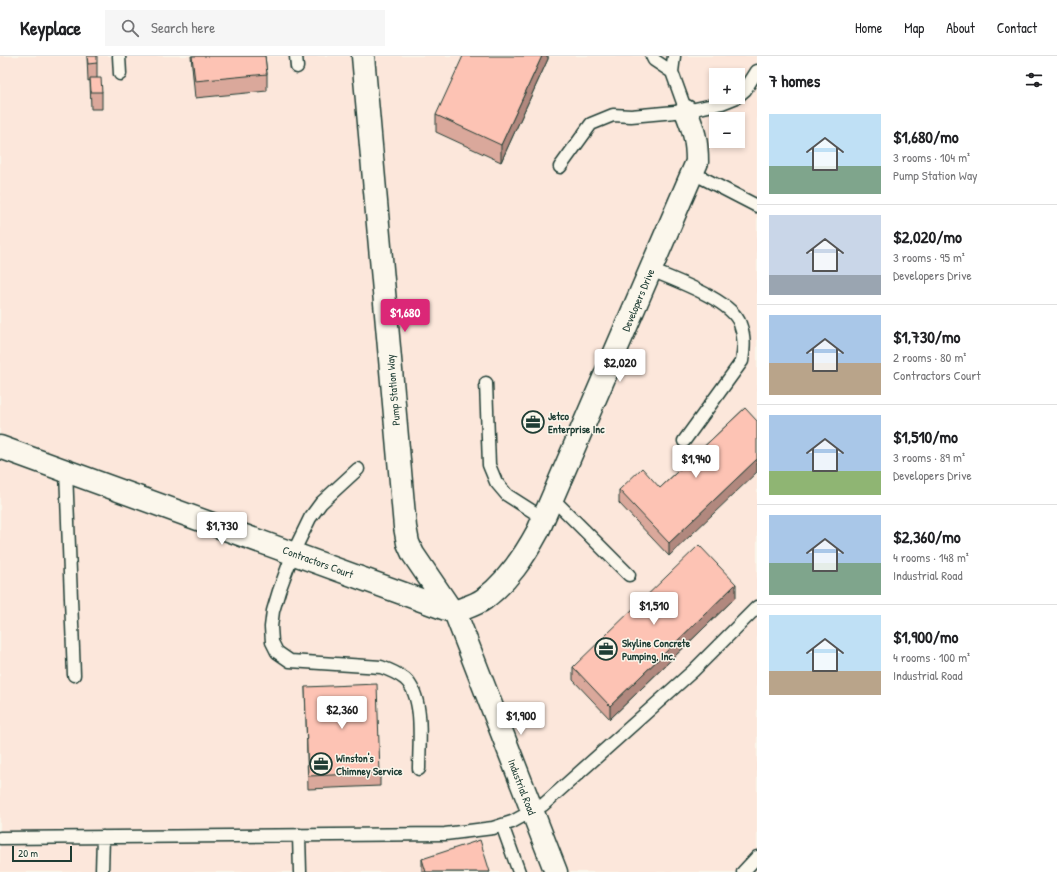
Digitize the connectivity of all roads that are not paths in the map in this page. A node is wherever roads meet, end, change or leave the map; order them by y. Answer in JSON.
{"nodes":[{"id":1,"x":119,"y":56,"type":"edge"},
{"id":2,"x":362,"y":56,"type":"edge"},
{"id":3,"x":652,"y":56,"type":"edge"},
{"id":4,"x":674,"y":56,"type":"edge"},
{"id":5,"x":757,"y":71,"type":"edge"},
{"id":6,"x":672,"y":72,"type":"junction"},
{"id":7,"x":120,"y":74,"type":"dead end"},
{"id":8,"x":745,"y":90,"type":"edge"},
{"id":9,"x":718,"y":104,"type":"edge"},
{"id":10,"x":686,"y":111,"type":"junction"},
{"id":11,"x":560,"y":167,"type":"dead end"},
{"id":12,"x":693,"y":172,"type":"junction"},
{"id":13,"x":757,"y":206,"type":"edge"},
{"id":14,"x":651,"y":270,"type":"junction"},
{"id":15,"x":486,"y":383,"type":"dead end"},
{"id":16,"x":684,"y":441,"type":"dead end"},
{"id":17,"x":0,"y":447,"type":"edge"},
{"id":18,"x":358,"y":469,"type":"dead end"},
{"id":19,"x":66,"y":471,"type":"junction"},
{"id":20,"x":552,"y":498,"type":"junction"},
{"id":21,"x":544,"y":518,"type":"junction"},
{"id":22,"x":293,"y":553,"type":"junction"},
{"id":23,"x":629,"y":575,"type":"dead end"},
{"id":24,"x":757,"y":607,"type":"edge"},
{"id":25,"x":455,"y":612,"type":"junction"},
{"id":26,"x":74,"y":675,"type":"dead end"},
{"id":27,"x":419,"y":769,"type":"dead end"},
{"id":28,"x":532,"y":812,"type":"junction"},
{"id":29,"x":502,"y":825,"type":"junction"},
{"id":30,"x":298,"y":835,"type":"junction"},
{"id":31,"x":103,"y":837,"type":"junction"},
{"id":32,"x":0,"y":838,"type":"edge"},
{"id":33,"x":757,"y":857,"type":"edge"},
{"id":34,"x":102,"y":872,"type":"edge"},
{"id":35,"x":300,"y":872,"type":"edge"},
{"id":36,"x":519,"y":872,"type":"edge"},
{"id":37,"x":556,"y":872,"type":"edge"},
{"id":38,"x":743,"y":872,"type":"edge"}],
"edges":[{"from":1,"to":7,"type":"lane"},
{"from":2,"to":25,"type":"street","name":"Pump Station Way"},
{"from":3,"to":6,"type":"lane"},
{"from":4,"to":6,"type":"lane"},
{"from":5,"to":8,"type":"lane"},
{"from":6,"to":10,"type":"lane"},
{"from":9,"to":10,"type":"lane"},
{"from":10,"to":11,"type":"lane"},
{"from":10,"to":12,"type":"street","name":"Developers Drive"},
{"from":12,"to":13,"type":"lane"},
{"from":12,"to":14,"type":"street","name":"Developers Drive"},
{"from":14,"to":16,"type":"lane"},
{"from":14,"to":20,"type":"street","name":"Developers Drive"},
{"from":15,"to":21,"type":"lane"},
{"from":17,"to":19,"type":"street","name":"Contractors Court"},
{"from":18,"to":22,"type":"lane"},
{"from":19,"to":22,"type":"street","name":"Contractors Court"},
{"from":19,"to":26,"type":"lane"},
{"from":20,"to":21,"type":"street","name":"Developers Drive"},
{"from":20,"to":23,"type":"lane"},
{"from":21,"to":25,"type":"street","name":"Developers Drive"},
{"from":22,"to":25,"type":"street","name":"Contractors Court"},
{"from":22,"to":27,"type":"lane"},
{"from":24,"to":28,"type":"lane"},
{"from":25,"to":28,"type":"street","name":"Industrial Road"},
{"from":28,"to":29,"type":"lane"},
{"from":28,"to":37,"type":"street","name":"Industrial Road"},
{"from":29,"to":30,"type":"lane"},
{"from":29,"to":36,"type":"lane"},
{"from":30,"to":31,"type":"lane"},
{"from":30,"to":35,"type":"lane"},
{"from":31,"to":32,"type":"lane"},
{"from":31,"to":34,"type":"lane"},
{"from":33,"to":38,"type":"lane"}]}
